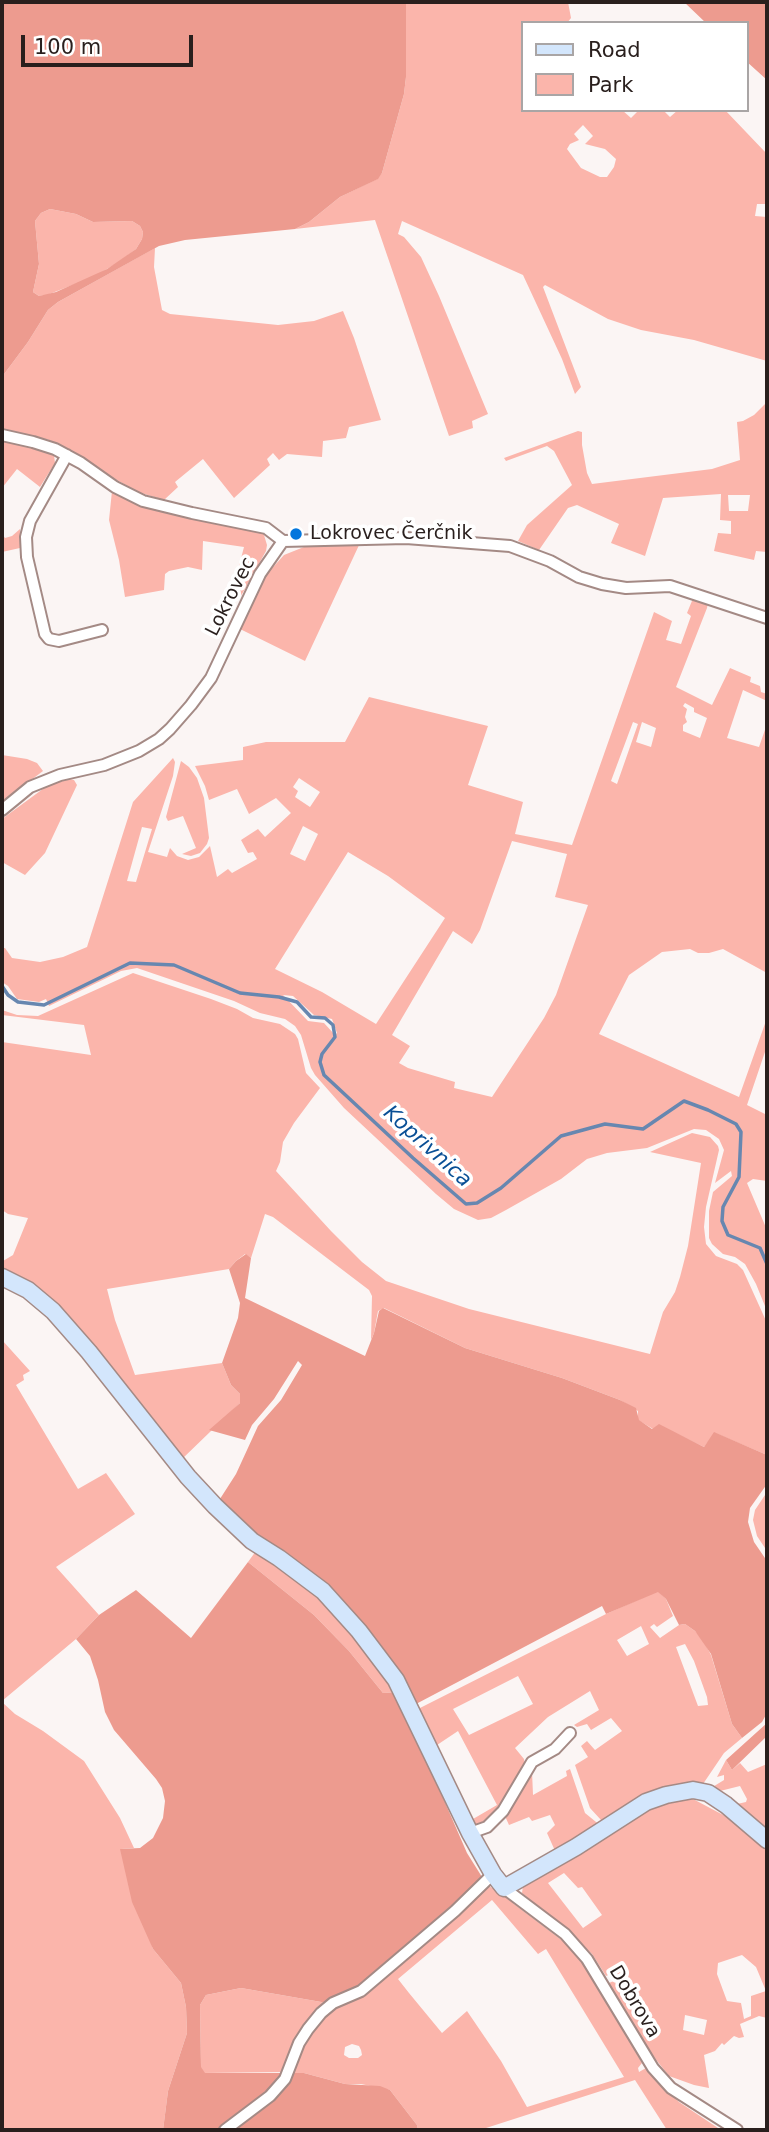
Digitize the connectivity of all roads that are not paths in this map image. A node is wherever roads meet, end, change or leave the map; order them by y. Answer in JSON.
{"nodes":[{"id":1,"x":2,"y":435,"type":"edge"},
{"id":2,"x":67,"y":455,"type":"junction"},
{"id":3,"x":283,"y":541,"type":"junction"},
{"id":4,"x":767,"y":618,"type":"edge"},
{"id":5,"x":102,"y":630,"type":"dead end"},
{"id":6,"x":2,"y":810,"type":"edge"},
{"id":7,"x":2,"y":1277,"type":"edge"},
{"id":8,"x":570,"y":1734,"type":"dead end"},
{"id":9,"x":470,"y":1833,"type":"junction"},
{"id":10,"x":767,"y":1840,"type":"edge"},
{"id":11,"x":493,"y":1874,"type":"junction"},
{"id":12,"x":504,"y":1888,"type":"junction"},
{"id":13,"x":225,"y":2130,"type":"edge"},
{"id":14,"x":737,"y":2130,"type":"edge"}],
"edges":[{"from":1,"to":2,"type":"street"},
{"from":2,"to":3,"type":"street"},
{"from":2,"to":5,"type":"street"},
{"from":3,"to":4,"type":"street"},
{"from":3,"to":6,"type":"street","name":"Lokrovec"},
{"from":7,"to":9,"type":"street"},
{"from":8,"to":9,"type":"street"},
{"from":9,"to":11,"type":"street"},
{"from":10,"to":12,"type":"street"},
{"from":11,"to":12,"type":"street"},
{"from":11,"to":13,"type":"street"},
{"from":12,"to":14,"type":"street","name":"Dobrova"}]}
